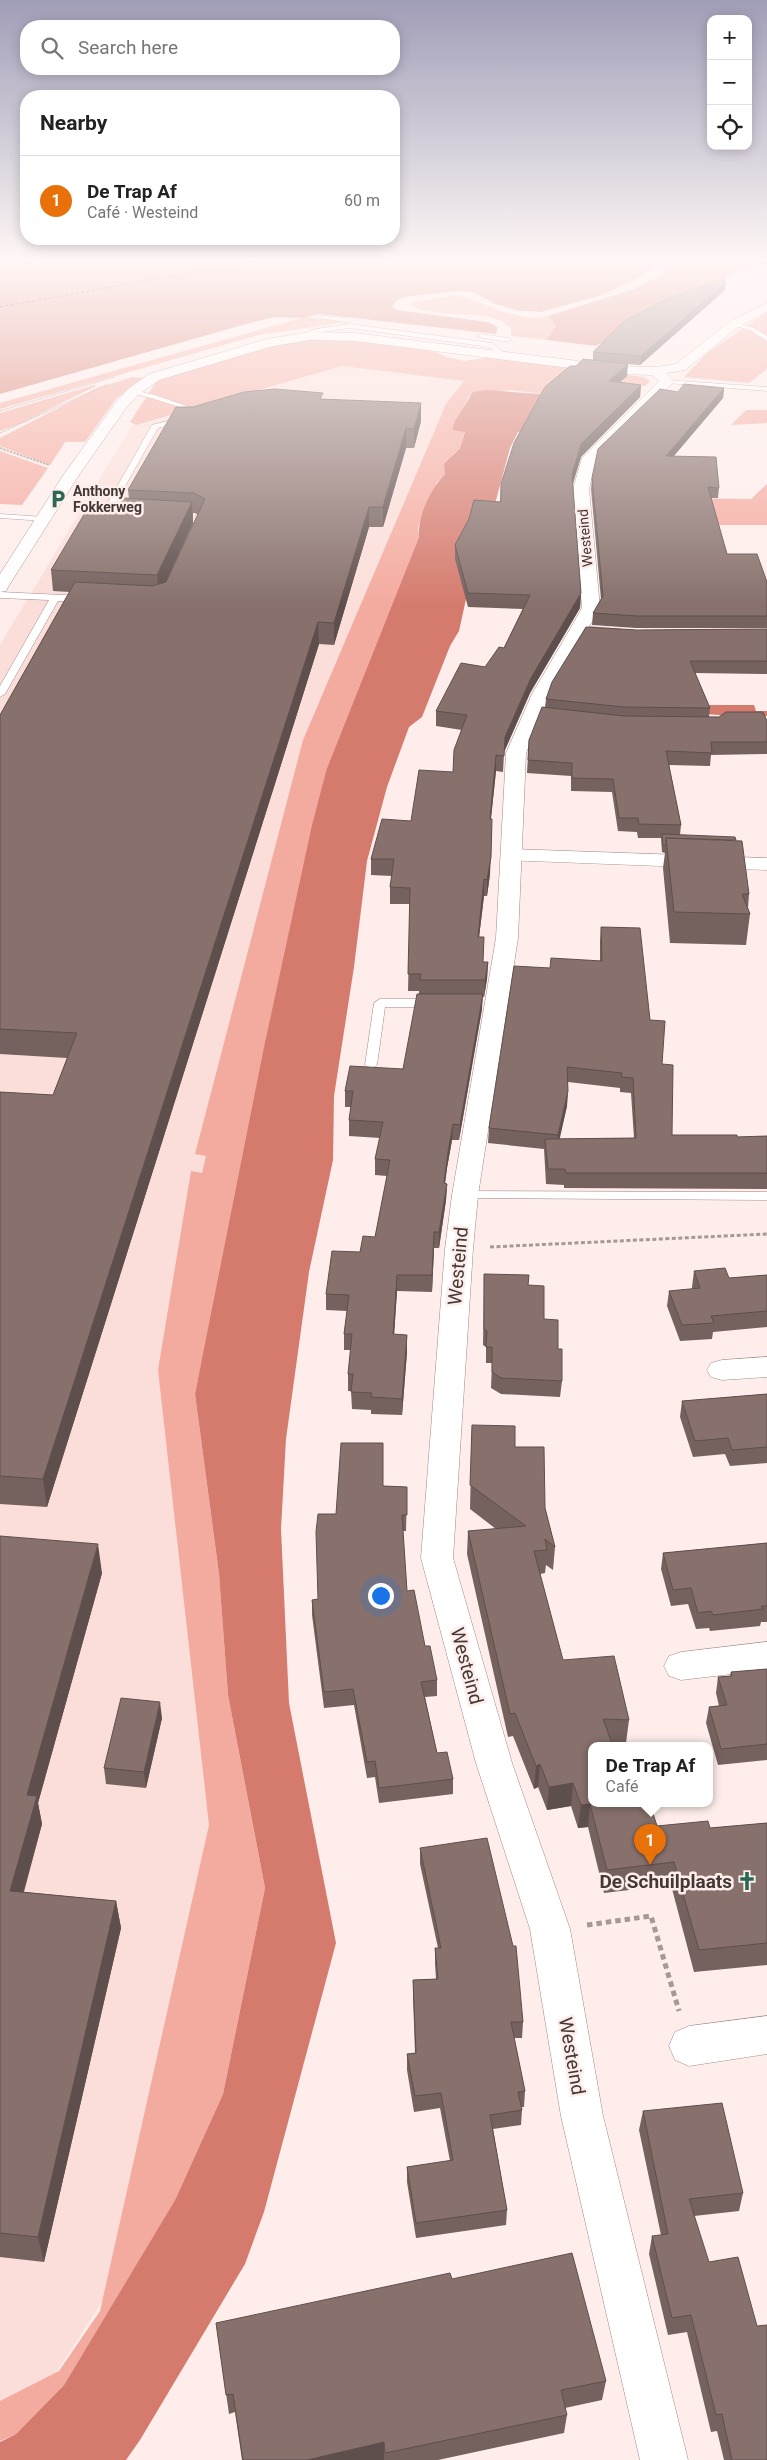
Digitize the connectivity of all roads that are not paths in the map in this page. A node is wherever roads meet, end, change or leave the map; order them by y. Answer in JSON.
{"nodes":[{"id":1,"x":158,"y":376,"type":"edge"},
{"id":2,"x":662,"y":376,"type":"joint"},
{"id":3,"x":767,"y":389,"type":"edge"},
{"id":4,"x":132,"y":392,"type":"junction"},
{"id":5,"x":126,"y":514,"type":"edge"},
{"id":6,"x":0,"y":516,"type":"edge"},
{"id":7,"x":45,"y":519,"type":"junction"},
{"id":8,"x":2,"y":581,"type":"edge"},
{"id":9,"x":0,"y":595,"type":"edge"},
{"id":10,"x":56,"y":598,"type":"junction"},
{"id":11,"x":95,"y":600,"type":"edge"},
{"id":12,"x":578,"y":632,"type":"junction"},
{"id":13,"x":636,"y":635,"type":"edge"},
{"id":14,"x":0,"y":694,"type":"edge"},
{"id":15,"x":512,"y":855,"type":"junction"},
{"id":16,"x":767,"y":864,"type":"edge"},
{"id":17,"x":448,"y":1003,"type":"edge"},
{"id":18,"x":371,"y":1065,"type":"edge"},
{"id":19,"x":465,"y":1195,"type":"junction"},
{"id":20,"x":767,"y":1196,"type":"edge"},
{"id":21,"x":767,"y":1367,"type":"edge"},
{"id":22,"x":722,"y":1370,"type":"dead end"},
{"id":23,"x":767,"y":1656,"type":"edge"},
{"id":24,"x":681,"y":1666,"type":"dead end"},
{"id":25,"x":767,"y":2035,"type":"edge"},
{"id":26,"x":689,"y":2046,"type":"road end"},
{"id":27,"x":664,"y":2460,"type":"edge"}],
"edges":[{"from":1,"to":4,"type":"street"},
{"from":2,"to":3,"type":"lane"},
{"from":2,"to":12,"type":"street","name":"Westeind"},
{"from":4,"to":5,"type":"lane"},
{"from":4,"to":7,"type":"street"},
{"from":6,"to":7,"type":"lane"},
{"from":7,"to":8,"type":"street"},
{"from":9,"to":10,"type":"lane"},
{"from":10,"to":11,"type":"lane"},
{"from":10,"to":14,"type":"lane"},
{"from":12,"to":13,"type":"street"},
{"from":12,"to":15,"type":"street","name":"Westeind"},
{"from":15,"to":16,"type":"street"},
{"from":15,"to":19,"type":"street","name":"Westeind"},
{"from":17,"to":18,"type":"lane"},
{"from":19,"to":20,"type":"lane"},
{"from":19,"to":27,"type":"street","name":"Westeind"},
{"from":21,"to":22,"type":"street"},
{"from":23,"to":24,"type":"street"},
{"from":25,"to":26,"type":"street"}]}
